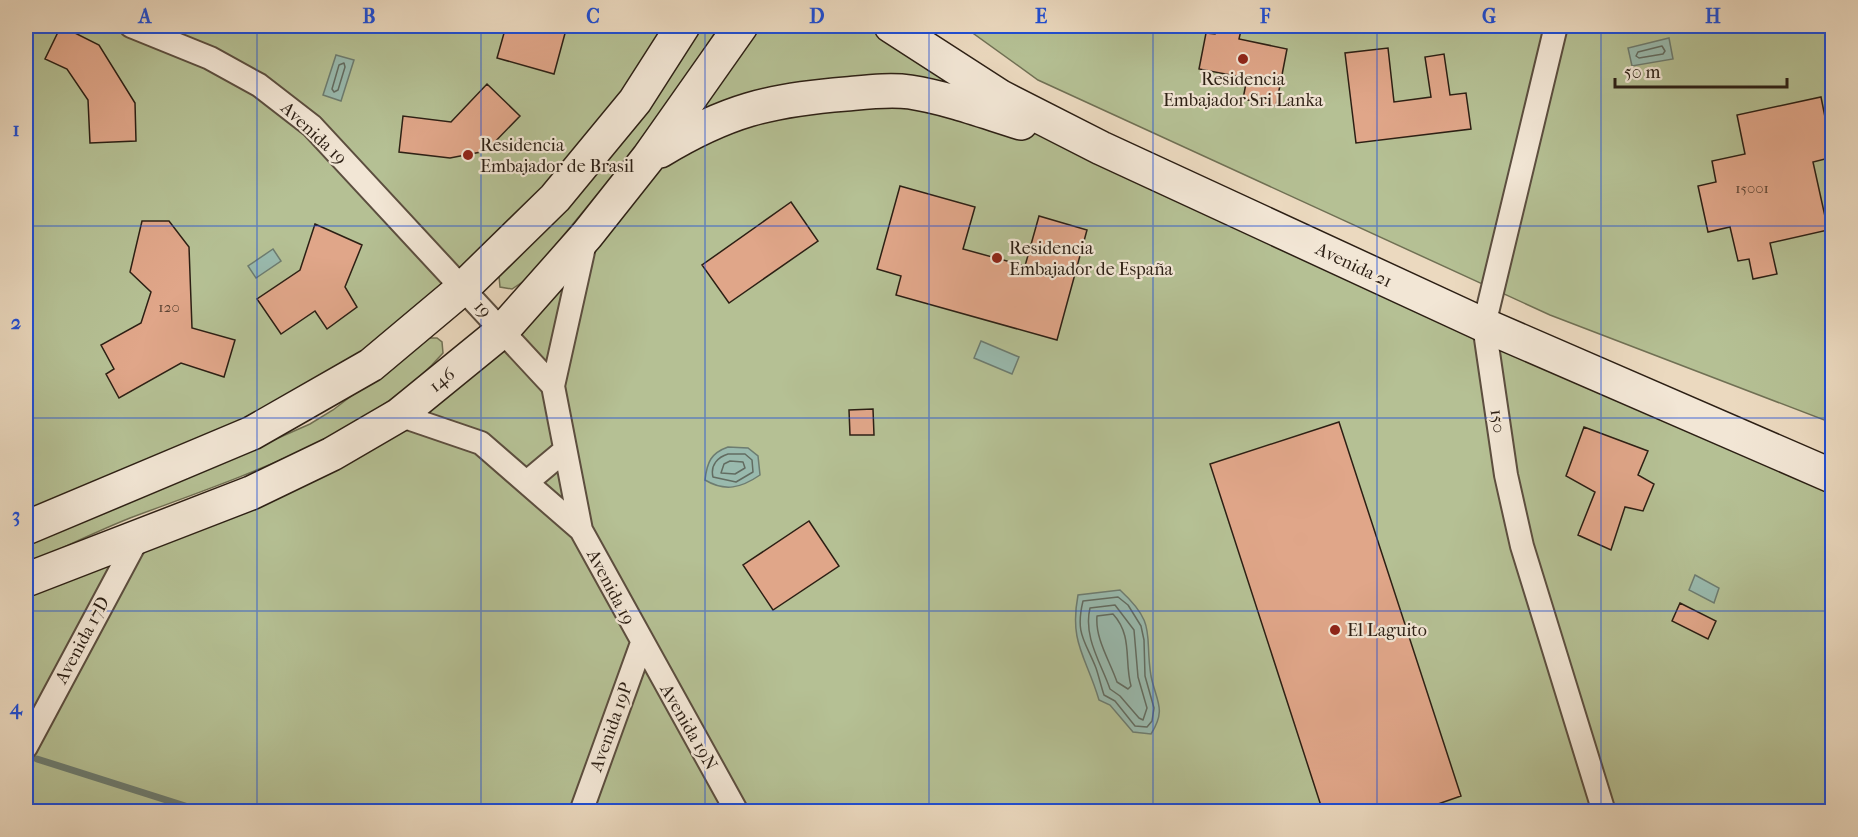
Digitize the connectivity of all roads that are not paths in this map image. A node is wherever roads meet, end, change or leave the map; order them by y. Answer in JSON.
{"nodes":[{"id":1,"x":131,"y":26,"type":"edge"},
{"id":2,"x":683,"y":26,"type":"edge"},
{"id":3,"x":741,"y":26,"type":"edge"},
{"id":4,"x":1556,"y":26,"type":"edge"},
{"id":5,"x":895,"y":27,"type":"edge"},
{"id":6,"x":1101,"y":148,"type":"junction"},
{"id":7,"x":648,"y":158,"type":"junction"},
{"id":8,"x":587,"y":235,"type":"junction"},
{"id":9,"x":464,"y":287,"type":"junction"},
{"id":10,"x":1484,"y":325,"type":"junction"},
{"id":11,"x":502,"y":331,"type":"junction"},
{"id":12,"x":553,"y":386,"type":"junction"},
{"id":13,"x":399,"y":415,"type":"junction"},
{"id":14,"x":564,"y":451,"type":"junction"},
{"id":15,"x":1833,"y":476,"type":"edge"},
{"id":16,"x":527,"y":482,"type":"junction"},
{"id":17,"x":26,"y":528,"type":"edge"},
{"id":18,"x":581,"y":530,"type":"junction"},
{"id":19,"x":140,"y":534,"type":"junction"},
{"id":20,"x":26,"y":580,"type":"edge"},
{"id":21,"x":642,"y":643,"type":"junction"},
{"id":22,"x":26,"y":747,"type":"edge"},
{"id":23,"x":581,"y":812,"type":"edge"},
{"id":24,"x":737,"y":812,"type":"edge"},
{"id":25,"x":1604,"y":812,"type":"edge"}],
"edges":[{"from":1,"to":9,"type":"street","name":"Avenida 19"},
{"from":2,"to":9,"type":"main road"},
{"from":3,"to":7,"type":"main road","name":"146"},
{"from":4,"to":10,"type":"street","name":"150"},
{"from":5,"to":6,"type":"main road","name":"Avenida 21"},
{"from":6,"to":7,"type":"main road"},
{"from":6,"to":10,"type":"main road","name":"Avenida 21"},
{"from":7,"to":8,"type":"main road","name":"146"},
{"from":8,"to":11,"type":"main road","name":"146"},
{"from":8,"to":12,"type":"street","name":"Avenida 19"},
{"from":9,"to":11,"type":"street","name":"19"},
{"from":9,"to":17,"type":"main road"},
{"from":10,"to":15,"type":"main road","name":"Avenida 21"},
{"from":10,"to":25,"type":"street","name":"150"},
{"from":11,"to":12,"type":"street"},
{"from":11,"to":13,"type":"main road","name":"146"},
{"from":12,"to":14,"type":"street","name":"Avenida 19"},
{"from":13,"to":16,"type":"street","name":"Avenida 19"},
{"from":13,"to":19,"type":"main road","name":"146"},
{"from":14,"to":16,"type":"street"},
{"from":14,"to":18,"type":"street","name":"Avenida 19"},
{"from":16,"to":18,"type":"street","name":"Avenida 19"},
{"from":18,"to":21,"type":"street","name":"Avenida 19"},
{"from":19,"to":20,"type":"main road","name":"146"},
{"from":19,"to":22,"type":"street","name":"Avenida 17D"},
{"from":21,"to":23,"type":"street","name":"Avenida 19P"},
{"from":21,"to":24,"type":"street","name":"Avenida 19N"}]}
